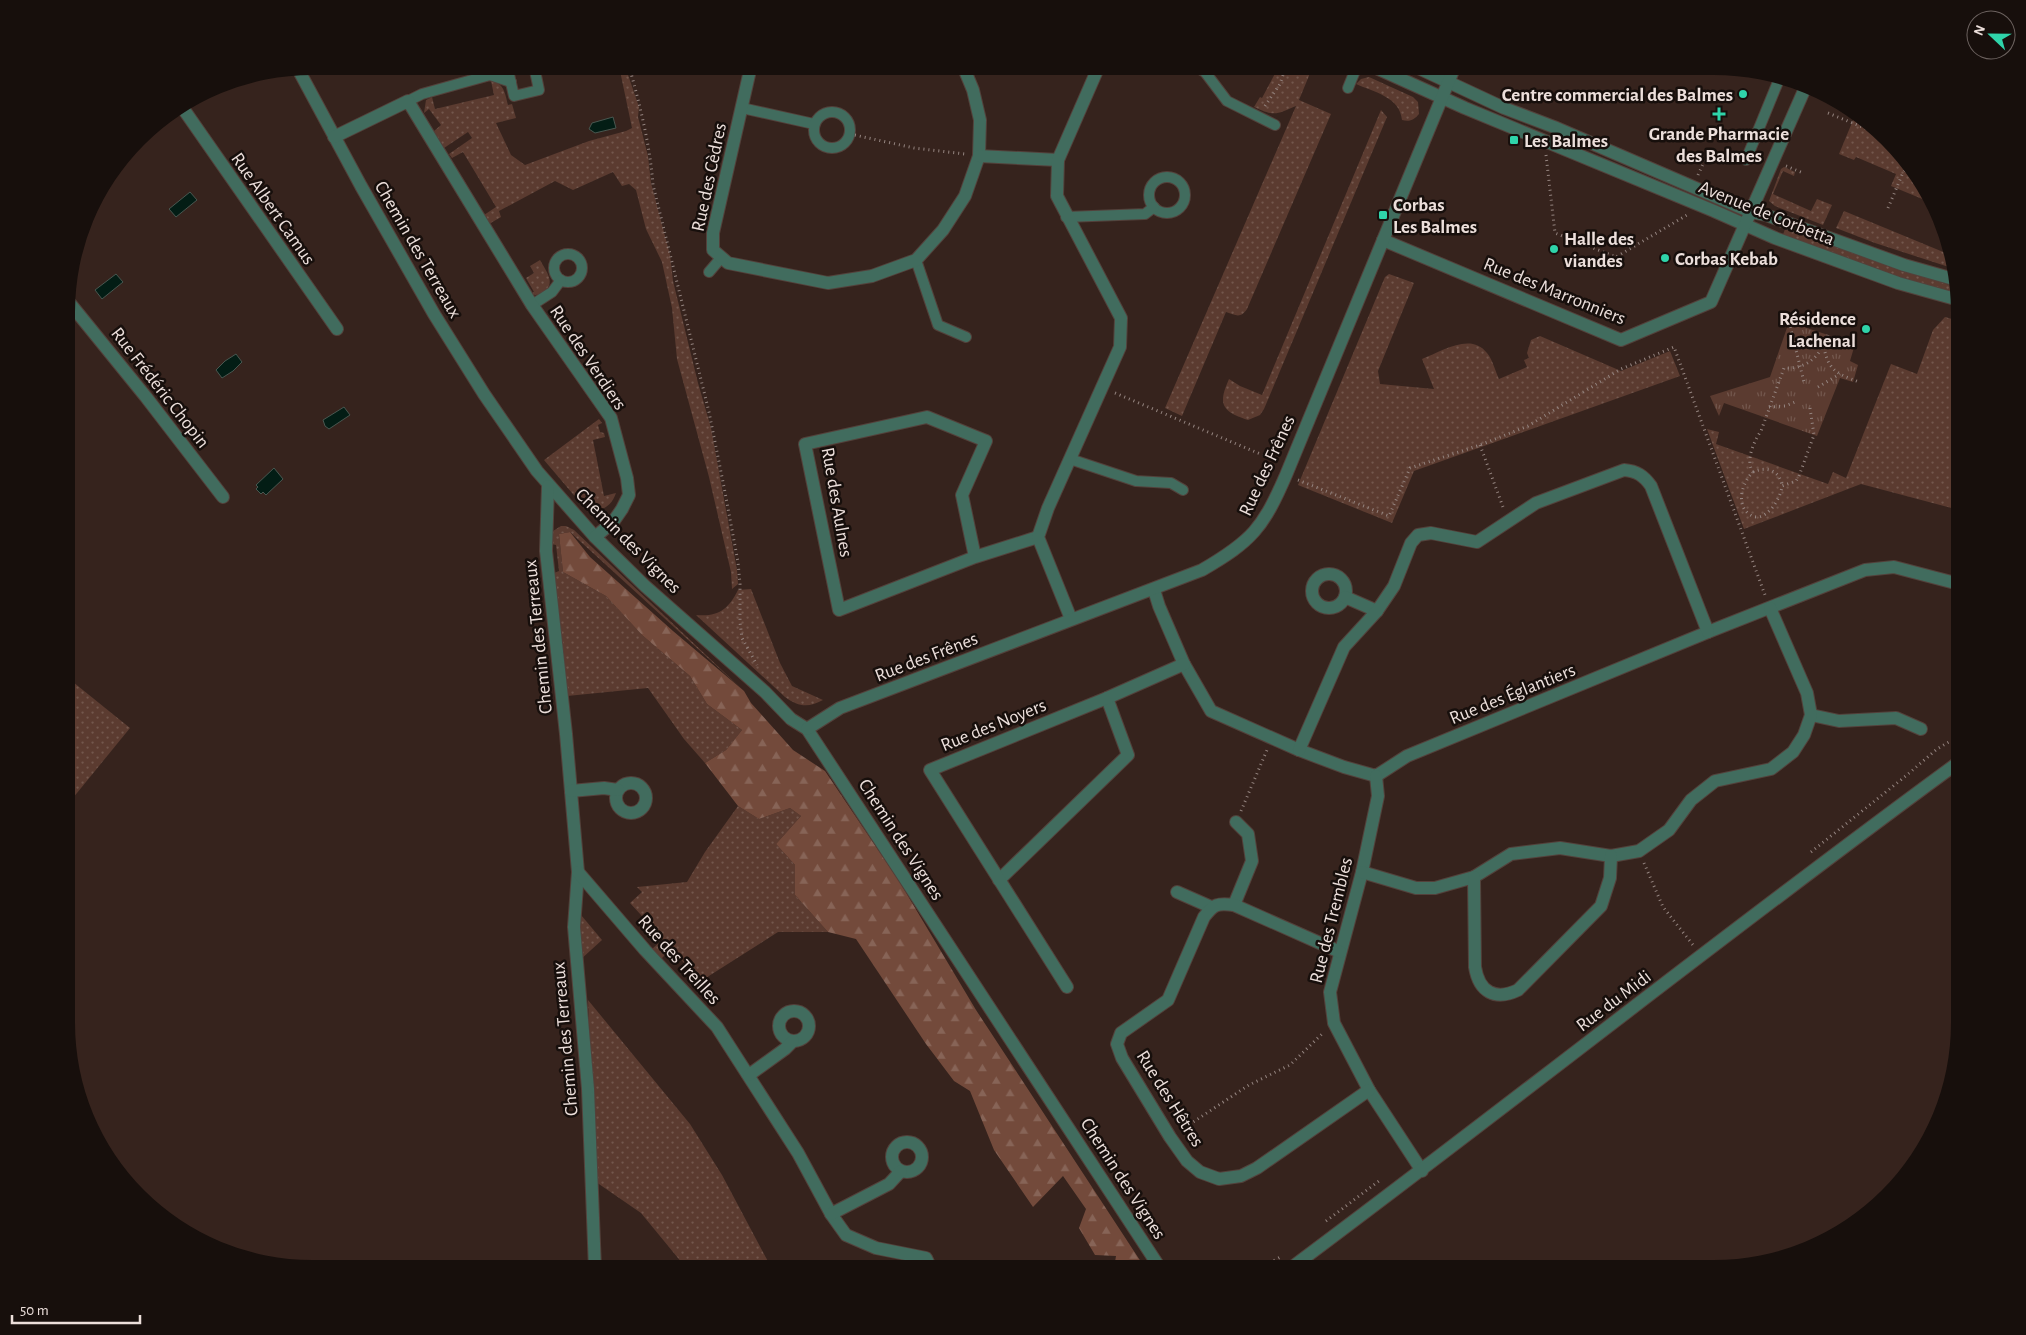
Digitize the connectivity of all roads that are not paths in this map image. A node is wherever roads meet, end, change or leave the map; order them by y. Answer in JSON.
{"nodes":[{"id":1,"x":509,"y":75,"type":"edge"},
{"id":2,"x":536,"y":75,"type":"edge"},
{"id":3,"x":749,"y":75,"type":"edge"},
{"id":4,"x":967,"y":75,"type":"edge"},
{"id":5,"x":1095,"y":75,"type":"edge"},
{"id":6,"x":1207,"y":75,"type":"edge"},
{"id":7,"x":1353,"y":75,"type":"edge"},
{"id":8,"x":1392,"y":75,"type":"edge"},
{"id":9,"x":1434,"y":75,"type":"edge"},
{"id":10,"x":1452,"y":75,"type":"edge"},
{"id":11,"x":302,"y":76,"type":"edge"},
{"id":12,"x":511,"y":82,"type":"junction"},
{"id":13,"x":1449,"y":82,"type":"junction"},
{"id":14,"x":1777,"y":84,"type":"edge"},
{"id":15,"x":1348,"y":88,"type":"dead end"},
{"id":16,"x":1803,"y":92,"type":"edge"},
{"id":17,"x":1442,"y":98,"type":"junction"},
{"id":18,"x":408,"y":101,"type":"junction"},
{"id":19,"x":742,"y":108,"type":"junction"},
{"id":20,"x":185,"y":112,"type":"edge"},
{"id":21,"x":814,"y":124,"type":"junction"},
{"id":22,"x":1275,"y":125,"type":"dead end"},
{"id":23,"x":334,"y":137,"type":"junction"},
{"id":24,"x":979,"y":156,"type":"junction"},
{"id":25,"x":1058,"y":160,"type":"junction"},
{"id":26,"x":1746,"y":160,"type":"dead end"},
{"id":27,"x":1154,"y":207,"type":"dead end"},
{"id":28,"x":1066,"y":217,"type":"junction"},
{"id":29,"x":1748,"y":218,"type":"junction"},
{"id":30,"x":1383,"y":240,"type":"junction"},
{"id":31,"x":721,"y":258,"type":"junction"},
{"id":32,"x":916,"y":260,"type":"junction"},
{"id":33,"x":709,"y":272,"type":"dead end"},
{"id":34,"x":1948,"y":278,"type":"edge"},
{"id":35,"x":561,"y":280,"type":"dead end"},
{"id":36,"x":1950,"y":297,"type":"edge"},
{"id":37,"x":532,"y":305,"type":"junction"},
{"id":38,"x":75,"y":310,"type":"edge"},
{"id":39,"x":337,"y":329,"type":"dead end"},
{"id":40,"x":966,"y":337,"type":"dead end"},
{"id":41,"x":1070,"y":459,"type":"junction"},
{"id":42,"x":548,"y":486,"type":"junction"},
{"id":43,"x":1183,"y":490,"type":"dead end"},
{"id":44,"x":222,"y":497,"type":"dead end"},
{"id":45,"x":595,"y":537,"type":"junction"},
{"id":46,"x":1038,"y":537,"type":"junction"},
{"id":47,"x":975,"y":557,"type":"junction"},
{"id":48,"x":1951,"y":582,"type":"edge"},
{"id":49,"x":1154,"y":590,"type":"junction"},
{"id":50,"x":1346,"y":597,"type":"dead end"},
{"id":51,"x":1770,"y":608,"type":"junction"},
{"id":52,"x":1377,"y":611,"type":"junction"},
{"id":53,"x":1072,"y":619,"type":"junction"},
{"id":54,"x":1708,"y":632,"type":"junction"},
{"id":55,"x":1184,"y":664,"type":"junction"},
{"id":56,"x":1107,"y":698,"type":"junction"},
{"id":57,"x":1811,"y":715,"type":"junction"},
{"id":58,"x":808,"y":729,"type":"junction"},
{"id":59,"x":1921,"y":730,"type":"dead end"},
{"id":60,"x":1299,"y":750,"type":"junction"},
{"id":61,"x":1951,"y":768,"type":"edge"},
{"id":62,"x":1376,"y":776,"type":"junction"},
{"id":63,"x":618,"y":790,"type":"dead end"},
{"id":64,"x":571,"y":791,"type":"junction"},
{"id":65,"x":1236,"y":822,"type":"road end"},
{"id":66,"x":1611,"y":856,"type":"junction"},
{"id":67,"x":578,"y":872,"type":"junction"},
{"id":68,"x":1362,"y":872,"type":"junction"},
{"id":69,"x":1474,"y":877,"type":"junction"},
{"id":70,"x":999,"y":880,"type":"junction"},
{"id":71,"x":1177,"y":892,"type":"dead end"},
{"id":72,"x":1234,"y":905,"type":"junction"},
{"id":73,"x":1211,"y":908,"type":"junction"},
{"id":74,"x":1340,"y":952,"type":"junction"},
{"id":75,"x":1067,"y":987,"type":"dead end"},
{"id":76,"x":793,"y":1041,"type":"dead end"},
{"id":77,"x":749,"y":1075,"type":"junction"},
{"id":78,"x":1369,"y":1090,"type":"junction"},
{"id":79,"x":1422,"y":1170,"type":"junction"},
{"id":80,"x":901,"y":1171,"type":"dead end"},
{"id":81,"x":831,"y":1214,"type":"junction"},
{"id":82,"x":595,"y":1260,"type":"edge"},
{"id":83,"x":927,"y":1260,"type":"edge"},
{"id":84,"x":1155,"y":1260,"type":"edge"},
{"id":85,"x":1302,"y":1260,"type":"edge"}],
"edges":[{"from":1,"to":12,"type":"lane"},
{"from":2,"to":12,"type":"lane"},
{"from":3,"to":19,"type":"street","name":"Rue des Cèdres"},
{"from":4,"to":24,"type":"street","name":"Rue des Cèdres"},
{"from":5,"to":25,"type":"street"},
{"from":6,"to":22,"type":"lane"},
{"from":7,"to":15,"type":"lane"},
{"from":8,"to":17,"type":"street","name":"Avenue de Corbetta"},
{"from":9,"to":13,"type":"street","name":"Avenue de Corbetta"},
{"from":10,"to":13,"type":"street","name":"Rue des Frênes"},
{"from":11,"to":23,"type":"street","name":"Chemin des Terreaux"},
{"from":12,"to":18,"type":"lane"},
{"from":13,"to":17,"type":"street","name":"Rue des Frênes"},
{"from":13,"to":29,"type":"street","name":"Avenue de Corbetta"},
{"from":14,"to":26,"type":"lane"},
{"from":16,"to":29,"type":"street","name":"Rue des Marronniers"},
{"from":17,"to":29,"type":"street","name":"Avenue de Corbetta"},
{"from":17,"to":30,"type":"street","name":"Rue des Frênes"},
{"from":18,"to":23,"type":"street"},
{"from":18,"to":37,"type":"street","name":"Rue des Verdiers"},
{"from":19,"to":21,"type":"lane","name":"Rue des Cèdres"},
{"from":19,"to":31,"type":"street","name":"Rue des Cèdres"},
{"from":20,"to":39,"type":"street","name":"Rue Albert Camus"},
{"from":21,"to":21,"type":"lane"},
{"from":23,"to":42,"type":"street","name":"Chemin des Terreaux"},
{"from":24,"to":25,"type":"street"},
{"from":24,"to":32,"type":"street","name":"Rue des Cèdres"},
{"from":25,"to":28,"type":"street"},
{"from":27,"to":28,"type":"lane"},
{"from":28,"to":41,"type":"street"},
{"from":29,"to":30,"type":"street","name":"Rue des Marronniers"},
{"from":29,"to":34,"type":"street","name":"Avenue de Corbetta"},
{"from":29,"to":36,"type":"street","name":"Avenue de Corbetta"},
{"from":30,"to":49,"type":"street","name":"Rue des Frênes"},
{"from":31,"to":32,"type":"street","name":"Rue des Cèdres"},
{"from":31,"to":33,"type":"lane"},
{"from":32,"to":40,"type":"lane"},
{"from":35,"to":37,"type":"lane","name":"Rue des Verdiers"},
{"from":37,"to":45,"type":"street","name":"Rue des Verdiers"},
{"from":38,"to":44,"type":"street","name":"Rue Frédéric Chopin"},
{"from":41,"to":43,"type":"lane"},
{"from":41,"to":46,"type":"street"},
{"from":42,"to":45,"type":"street","name":"Chemin des Vignes"},
{"from":42,"to":64,"type":"street","name":"Chemin des Terreaux"},
{"from":45,"to":58,"type":"street","name":"Chemin des Vignes"},
{"from":46,"to":47,"type":"street","name":"Rue des Aulnes"},
{"from":46,"to":53,"type":"street"},
{"from":47,"to":47,"type":"street","name":"Rue des Aulnes"},
{"from":48,"to":51,"type":"street","name":"Rue des Églantiers"},
{"from":49,"to":53,"type":"street","name":"Rue des Frênes"},
{"from":49,"to":55,"type":"street"},
{"from":50,"to":52,"type":"street"},
{"from":51,"to":54,"type":"street","name":"Rue des Églantiers"},
{"from":51,"to":57,"type":"street"},
{"from":52,"to":54,"type":"street"},
{"from":52,"to":60,"type":"street"},
{"from":53,"to":58,"type":"street","name":"Rue des Frênes"},
{"from":54,"to":62,"type":"street","name":"Rue des Églantiers"},
{"from":55,"to":56,"type":"street","name":"Rue des Noyers"},
{"from":55,"to":60,"type":"street"},
{"from":56,"to":70,"type":"street"},
{"from":56,"to":70,"type":"street","name":"Rue des Noyers"},
{"from":57,"to":59,"type":"street"},
{"from":57,"to":66,"type":"street"},
{"from":58,"to":84,"type":"street","name":"Chemin des Vignes"},
{"from":60,"to":62,"type":"street"},
{"from":61,"to":79,"type":"street","name":"Rue du Midi"},
{"from":62,"to":68,"type":"street","name":"Rue des Trembles"},
{"from":63,"to":64,"type":"street"},
{"from":64,"to":67,"type":"street","name":"Chemin des Terreaux"},
{"from":65,"to":72,"type":"street"},
{"from":66,"to":69,"type":"street"},
{"from":66,"to":69,"type":"street"},
{"from":67,"to":77,"type":"street","name":"Rue des Treilles"},
{"from":67,"to":82,"type":"street","name":"Chemin des Terreaux"},
{"from":68,"to":69,"type":"street"},
{"from":68,"to":74,"type":"street","name":"Rue des Trembles"},
{"from":70,"to":75,"type":"street","name":"Rue des Noyers"},
{"from":71,"to":73,"type":"street"},
{"from":72,"to":73,"type":"street"},
{"from":72,"to":74,"type":"street"},
{"from":73,"to":78,"type":"street","name":"Rue des Hêtres"},
{"from":74,"to":78,"type":"street","name":"Rue des Trembles"},
{"from":76,"to":77,"type":"street"},
{"from":77,"to":81,"type":"street","name":"Rue des Treilles"},
{"from":78,"to":79,"type":"street","name":"Rue des Trembles"},
{"from":79,"to":85,"type":"street","name":"Rue du Midi"},
{"from":80,"to":81,"type":"street"},
{"from":81,"to":83,"type":"street","name":"Rue des Treilles"}]}
